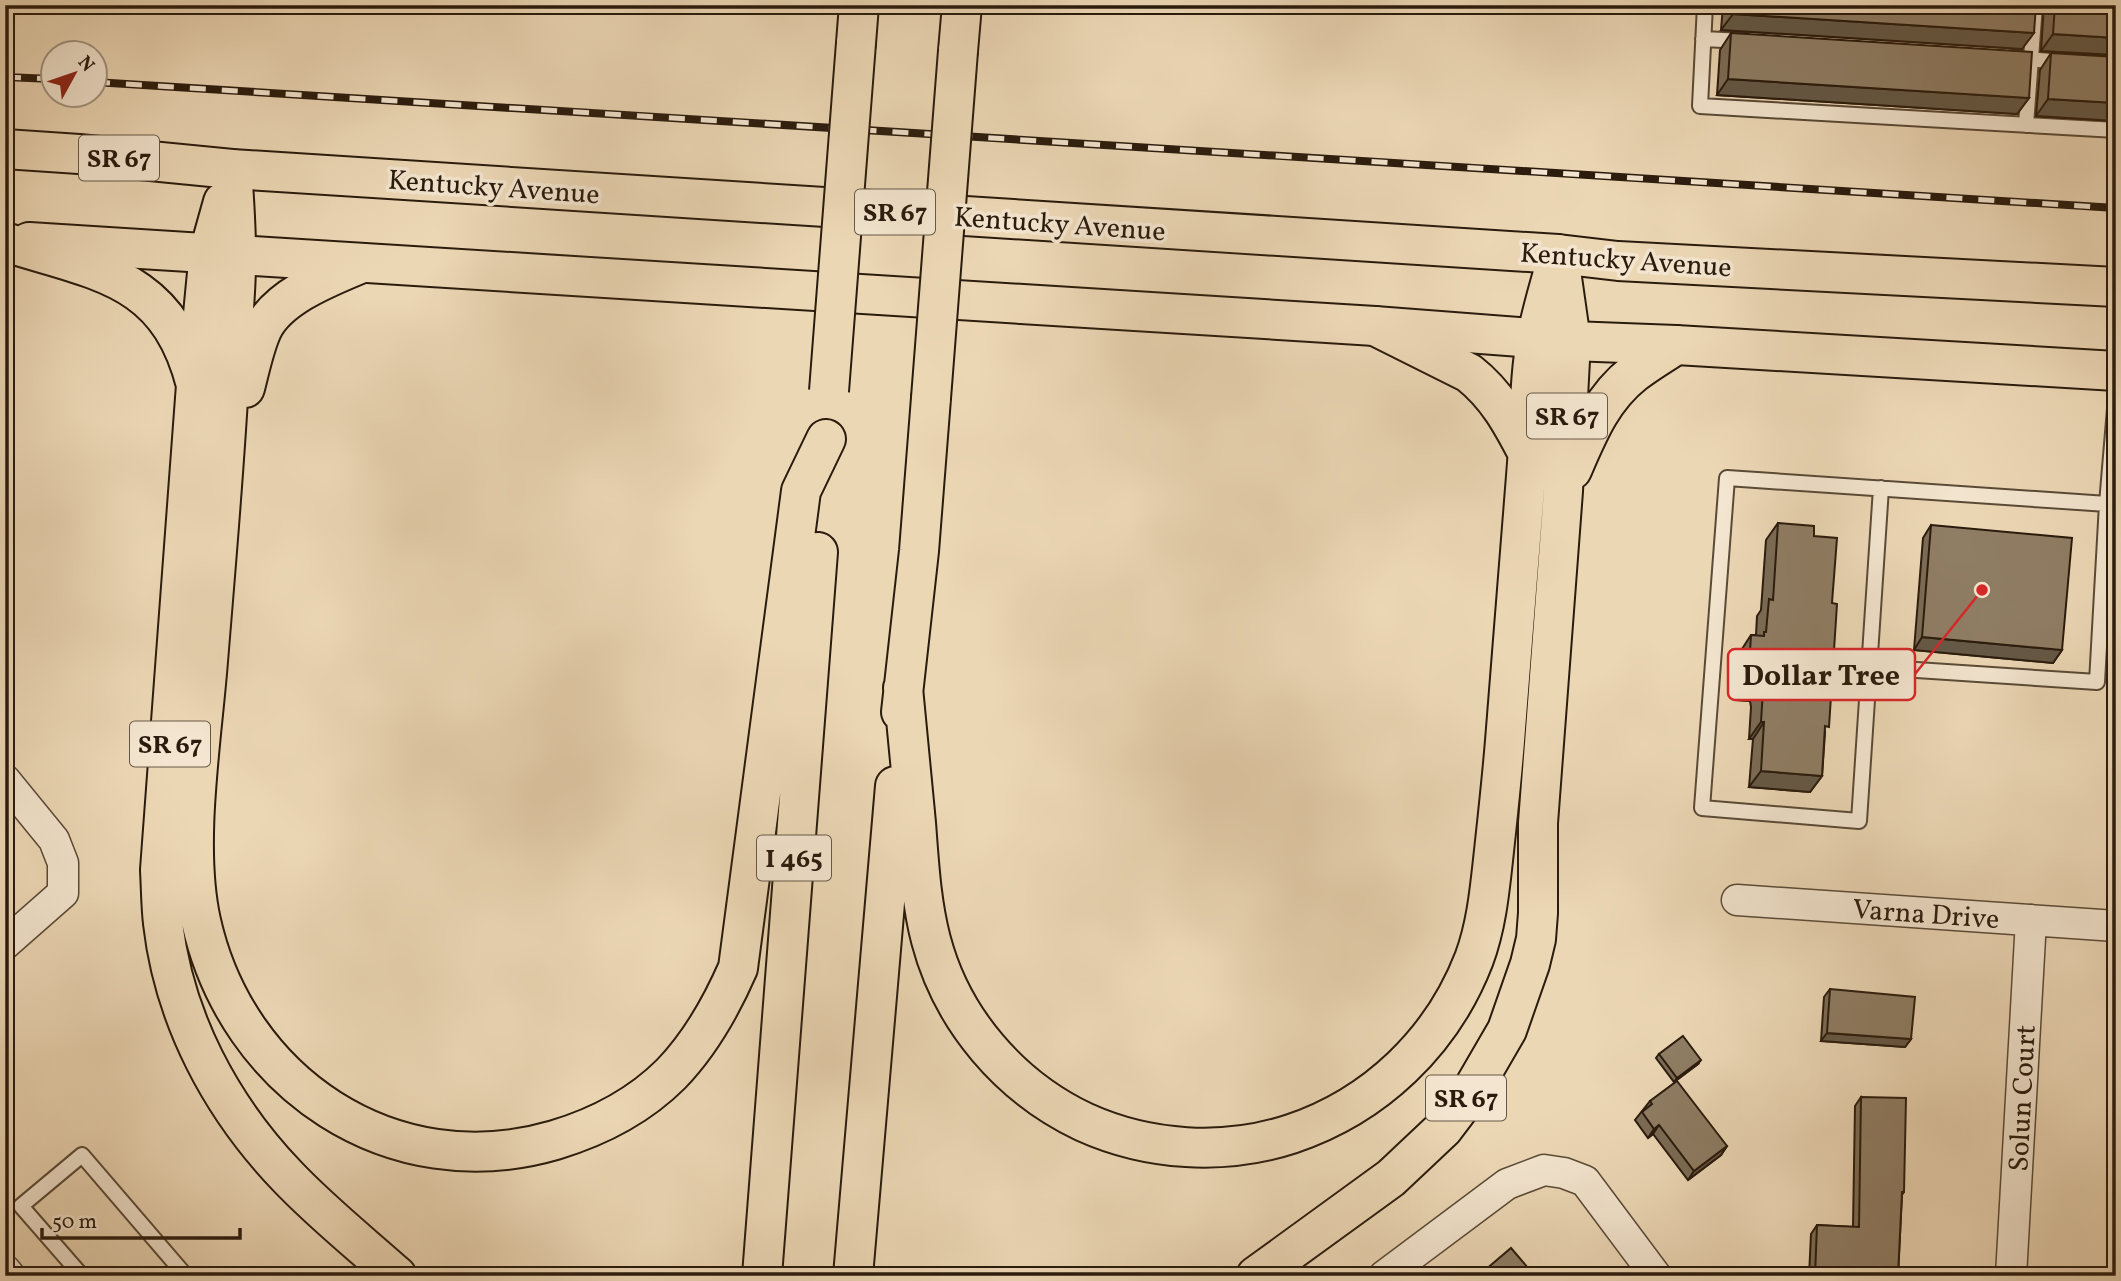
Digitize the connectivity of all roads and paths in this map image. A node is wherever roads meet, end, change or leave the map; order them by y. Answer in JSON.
{"nodes":[{"id":1,"x":859,"y":5,"type":"edge"},
{"id":2,"x":962,"y":5,"type":"edge"},
{"id":3,"x":1706,"y":5,"type":"edge"},
{"id":4,"x":2035,"y":5,"type":"edge"},
{"id":5,"x":1703,"y":38,"type":"junction"},
{"id":6,"x":1758,"y":42,"type":"edge"},
{"id":7,"x":2004,"y":58,"type":"edge"},
{"id":8,"x":2031,"y":60,"type":"junction"},
{"id":9,"x":2080,"y":63,"type":"edge"},
{"id":10,"x":2026,"y":125,"type":"junction"},
{"id":11,"x":2116,"y":130,"type":"edge"},
{"id":12,"x":5,"y":149,"type":"edge"},
{"id":13,"x":232,"y":169,"type":"junction"},
{"id":14,"x":5,"y":241,"type":"edge"},
{"id":15,"x":223,"y":253,"type":"junction"},
{"id":16,"x":1558,"y":254,"type":"junction"},
{"id":17,"x":362,"y":263,"type":"junction"},
{"id":18,"x":2116,"y":287,"type":"edge"},
{"id":19,"x":1375,"y":326,"type":"junction"},
{"id":20,"x":1554,"y":340,"type":"junction"},
{"id":21,"x":1676,"y":345,"type":"junction"},
{"id":22,"x":2116,"y":371,"type":"edge"},
{"id":23,"x":196,"y":385,"type":"junction"},
{"id":24,"x":2116,"y":397,"type":"edge"},
{"id":25,"x":826,"y":439,"type":"junction"},
{"id":26,"x":225,"y":454,"type":"junction"},
{"id":27,"x":1528,"y":454,"type":"junction"},
{"id":28,"x":2113,"y":456,"type":"edge"},
{"id":29,"x":1881,"y":488,"type":"junction"},
{"id":30,"x":1563,"y":491,"type":"junction"},
{"id":31,"x":2107,"y":503,"type":"junction"},
{"id":32,"x":2110,"y":544,"type":"edge"},
{"id":33,"x":1871,"y":667,"type":"junction"},
{"id":34,"x":903,"y":688,"type":"junction"},
{"id":35,"x":5,"y":780,"type":"edge"},
{"id":36,"x":1737,"y":900,"type":"dead end"},
{"id":37,"x":2031,"y":920,"type":"junction"},
{"id":38,"x":2116,"y":926,"type":"edge"},
{"id":39,"x":5,"y":944,"type":"edge"},
{"id":40,"x":5,"y":1270,"type":"edge"},
{"id":41,"x":10,"y":1276,"type":"edge"},
{"id":42,"x":82,"y":1276,"type":"edge"},
{"id":43,"x":186,"y":1276,"type":"edge"},
{"id":44,"x":397,"y":1276,"type":"edge"},
{"id":45,"x":762,"y":1276,"type":"edge"},
{"id":46,"x":853,"y":1276,"type":"edge"},
{"id":47,"x":1256,"y":1276,"type":"edge"},
{"id":48,"x":1384,"y":1276,"type":"edge"},
{"id":49,"x":1657,"y":1276,"type":"edge"},
{"id":50,"x":2011,"y":1276,"type":"edge"}],
"edges":[{"from":1,"to":25,"type":"main road","number":"I 465","bridge":true},
{"from":2,"to":34,"type":"main road","bridge":true},
{"from":3,"to":5,"type":"lane"},
{"from":4,"to":8,"type":"lane"},
{"from":5,"to":6,"type":"lane"},
{"from":5,"to":10,"type":"lane"},
{"from":7,"to":8,"type":"lane"},
{"from":8,"to":9,"type":"lane"},
{"from":8,"to":10,"type":"lane"},
{"from":10,"to":11,"type":"lane"},
{"from":12,"to":13,"type":"main road","name":"Kentucky Avenue","number":"SR 67"},
{"from":13,"to":15,"type":"main road"},
{"from":13,"to":16,"type":"main road","name":"Kentucky Avenue","number":"SR 67"},
{"from":14,"to":15,"type":"main road"},
{"from":14,"to":23,"type":"main road","number":"SR 67"},
{"from":15,"to":17,"type":"main road"},
{"from":15,"to":23,"type":"main road"},
{"from":15,"to":26,"type":"main road"},
{"from":16,"to":18,"type":"main road","name":"Kentucky Avenue"},
{"from":16,"to":20,"type":"main road"},
{"from":17,"to":19,"type":"main road"},
{"from":17,"to":26,"type":"main road"},
{"from":19,"to":20,"type":"main road"},
{"from":19,"to":27,"type":"main road"},
{"from":20,"to":21,"type":"main road"},
{"from":20,"to":27,"type":"main road"},
{"from":20,"to":30,"type":"main road","number":"SR 67"},
{"from":21,"to":22,"type":"main road"},
{"from":21,"to":30,"type":"main road"},
{"from":23,"to":44,"type":"main road","number":"SR 67"},
{"from":24,"to":28,"type":"lane"},
{"from":25,"to":26,"type":"main road"},
{"from":25,"to":45,"type":"main road","number":"I 465"},
{"from":27,"to":34,"type":"main road"},
{"from":28,"to":31,"type":"lane"},
{"from":29,"to":31,"type":"lane"},
{"from":29,"to":33,"type":"lane"},
{"from":29,"to":33,"type":"lane"},
{"from":30,"to":47,"type":"main road","number":"SR 67"},
{"from":31,"to":32,"type":"lane"},
{"from":32,"to":33,"type":"lane"},
{"from":34,"to":46,"type":"main road"},
{"from":35,"to":39,"type":"street"},
{"from":36,"to":37,"type":"street","name":"Varna Drive"},
{"from":37,"to":38,"type":"street","name":"Varna Drive"},
{"from":37,"to":50,"type":"street","name":"Solun Court"},
{"from":40,"to":41,"type":"street"},
{"from":42,"to":43,"type":"lane"},
{"from":48,"to":49,"type":"street"}]}
